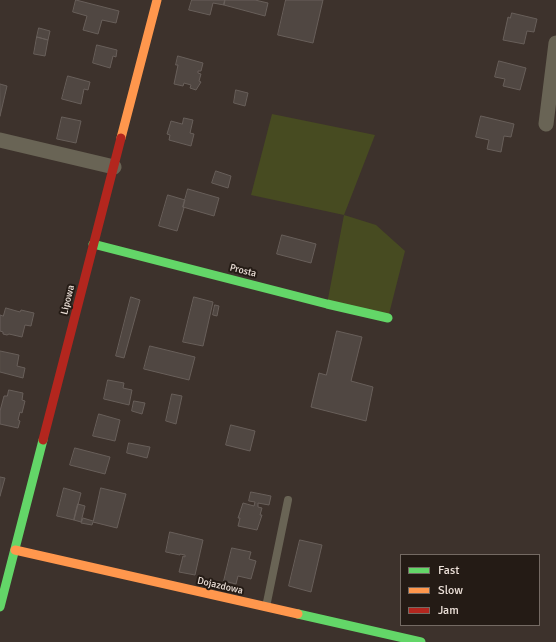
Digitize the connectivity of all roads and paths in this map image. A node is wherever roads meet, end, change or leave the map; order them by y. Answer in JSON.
{"nodes":[{"id":1,"x":157,"y":0,"type":"edge"},
{"id":2,"x":556,"y":43,"type":"edge"},
{"id":3,"x":546,"y":124,"type":"dead end"},
{"id":4,"x":0,"y":140,"type":"edge"},
{"id":5,"x":114,"y":167,"type":"junction"},
{"id":6,"x":93,"y":244,"type":"junction"},
{"id":7,"x":388,"y":318,"type":"dead end"},
{"id":8,"x":288,"y":500,"type":"dead end"},
{"id":9,"x":15,"y":550,"type":"junction"},
{"id":10,"x":0,"y":607,"type":"edge"},
{"id":11,"x":265,"y":608,"type":"junction"},
{"id":12,"x":421,"y":642,"type":"edge"}],
"edges":[{"from":1,"to":5,"type":"street","name":"Lipowa"},
{"from":2,"to":3,"type":"street"},
{"from":4,"to":5,"type":"street"},
{"from":5,"to":6,"type":"street","name":"Lipowa"},
{"from":6,"to":7,"type":"street","name":"Prosta"},
{"from":6,"to":9,"type":"street","name":"Lipowa"},
{"from":8,"to":11,"type":"lane"},
{"from":9,"to":10,"type":"street","name":"Lipowa"},
{"from":9,"to":11,"type":"street","name":"Dojazdowa"},
{"from":11,"to":12,"type":"street","name":"Dojazdowa"}]}
